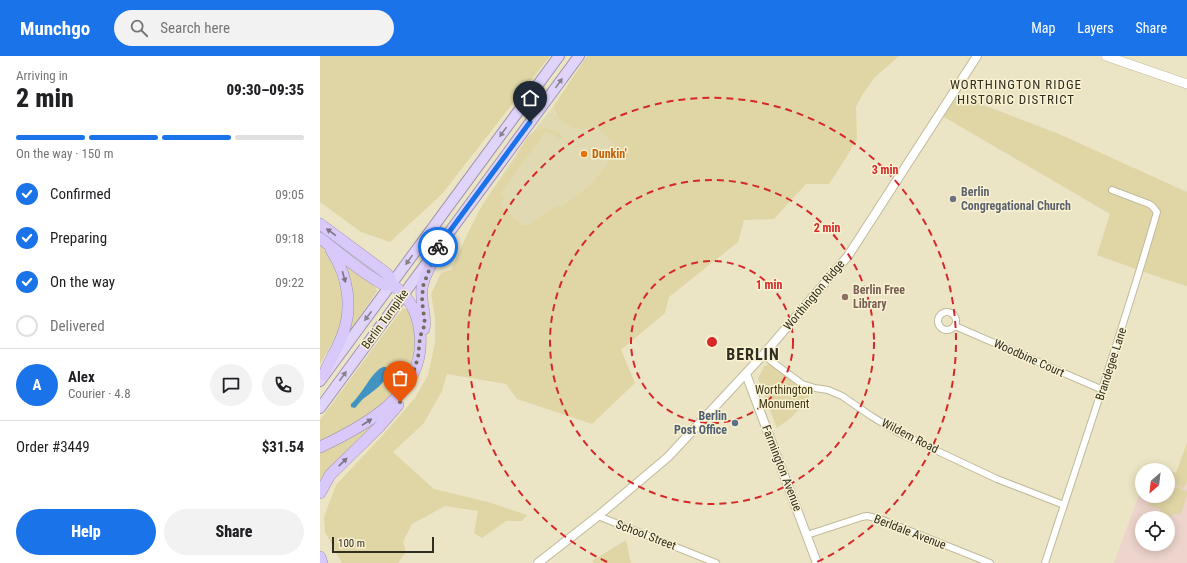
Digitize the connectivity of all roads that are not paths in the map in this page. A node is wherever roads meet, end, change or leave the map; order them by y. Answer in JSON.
{"nodes":[{"id":1,"x":559,"y":56,"type":"edge"},
{"id":2,"x":579,"y":56,"type":"edge"},
{"id":3,"x":977,"y":56,"type":"edge"},
{"id":4,"x":1106,"y":56,"type":"edge"},
{"id":5,"x":1187,"y":84,"type":"edge"},
{"id":6,"x":1112,"y":190,"type":"dead end"},
{"id":7,"x":320,"y":224,"type":"edge"},
{"id":8,"x":323,"y":240,"type":"edge"},
{"id":9,"x":438,"y":247,"type":"junction"},
{"id":10,"x":391,"y":284,"type":"junction"},
{"id":11,"x":403,"y":294,"type":"junction"},
{"id":12,"x":955,"y":326,"type":"dead end"},
{"id":13,"x":420,"y":337,"type":"junction"},
{"id":14,"x":763,"y":356,"type":"junction"},
{"id":15,"x":746,"y":374,"type":"junction"},
{"id":16,"x":322,"y":378,"type":"edge"},
{"id":17,"x":405,"y":386,"type":"junction"},
{"id":18,"x":1103,"y":390,"type":"junction"},
{"id":19,"x":320,"y":408,"type":"edge"},
{"id":20,"x":320,"y":447,"type":"edge"},
{"id":21,"x":320,"y":493,"type":"edge"},
{"id":22,"x":1064,"y":505,"type":"junction"},
{"id":23,"x":598,"y":516,"type":"junction"},
{"id":24,"x":807,"y":535,"type":"junction"},
{"id":25,"x":320,"y":557,"type":"edge"},
{"id":26,"x":322,"y":563,"type":"edge"},
{"id":27,"x":538,"y":563,"type":"edge"},
{"id":28,"x":716,"y":563,"type":"edge"},
{"id":29,"x":817,"y":563,"type":"edge"},
{"id":30,"x":990,"y":563,"type":"edge"},
{"id":31,"x":1045,"y":563,"type":"edge"}],
"edges":[{"from":1,"to":10,"type":"highway","name":"Berlin Turnpike","one_way":true},
{"from":9,"to":2,"type":"highway","name":"Berlin Turnpike","one_way":true},
{"from":3,"to":14,"type":"street","name":"Worthington Ridge"},
{"from":4,"to":5,"type":"main road"},
{"from":6,"to":18,"type":"street","name":"Brandegee Lane"},
{"from":10,"to":7,"type":"highway","one_way":true},
{"from":8,"to":10,"type":"highway"},
{"from":8,"to":16,"type":"highway","one_way":true},
{"from":9,"to":11,"type":"highway","name":"Berlin Turnpike"},
{"from":9,"to":13,"type":"highway"},
{"from":10,"to":11,"type":"highway"},
{"from":10,"to":16,"type":"highway","name":"Berlin Turnpike","one_way":true},
{"from":11,"to":13,"type":"highway"},
{"from":19,"to":11,"type":"highway","name":"Berlin Turnpike","one_way":true},
{"from":12,"to":18,"type":"street","name":"Woodbine Court"},
{"from":13,"to":17,"type":"highway"},
{"from":14,"to":15,"type":"street","name":"Worthington Ridge"},
{"from":14,"to":22,"type":"street","name":"Wildem Road"},
{"from":15,"to":23,"type":"street","name":"Worthington Ridge"},
{"from":15,"to":24,"type":"street","name":"Farmington Avenue"},
{"from":20,"to":17,"type":"highway","one_way":true},
{"from":21,"to":17,"type":"highway","one_way":true},
{"from":18,"to":22,"type":"street","name":"Brandegee Lane"},
{"from":22,"to":31,"type":"street","name":"Brandegee Lane"},
{"from":23,"to":27,"type":"street","name":"Worthington Ridge"},
{"from":23,"to":28,"type":"street","name":"School Street"},
{"from":24,"to":29,"type":"street","name":"Farmington Avenue"},
{"from":24,"to":30,"type":"street","name":"Berldale Avenue"},
{"from":25,"to":26,"type":"highway"}]}
